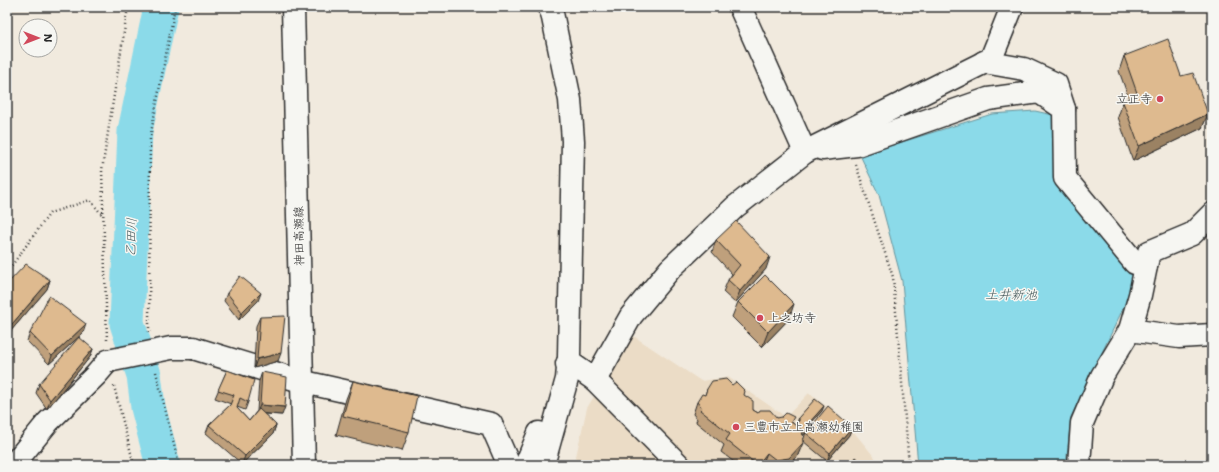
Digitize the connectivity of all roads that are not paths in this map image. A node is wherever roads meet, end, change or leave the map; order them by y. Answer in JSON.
{"nodes":[{"id":1,"x":293,"y":7,"type":"edge"},
{"id":2,"x":549,"y":7,"type":"edge"},
{"id":3,"x":740,"y":7,"type":"edge"},
{"id":4,"x":1012,"y":7,"type":"edge"},
{"id":5,"x":984,"y":62,"type":"junction"},
{"id":6,"x":1064,"y":109,"type":"junction"},
{"id":7,"x":805,"y":152,"type":"junction"},
{"id":8,"x":1212,"y":214,"type":"edge"},
{"id":9,"x":1146,"y":266,"type":"junction"},
{"id":10,"x":1130,"y":330,"type":"junction"},
{"id":11,"x":1212,"y":335,"type":"edge"},
{"id":12,"x":568,"y":363,"type":"junction"},
{"id":13,"x":594,"y":380,"type":"junction"},
{"id":14,"x":304,"y":382,"type":"junction"},
{"id":15,"x":13,"y":465,"type":"edge"},
{"id":16,"x":304,"y":465,"type":"edge"},
{"id":17,"x":509,"y":465,"type":"edge"},
{"id":18,"x":528,"y":465,"type":"edge"},
{"id":19,"x":543,"y":465,"type":"edge"},
{"id":20,"x":679,"y":465,"type":"edge"},
{"id":21,"x":1079,"y":465,"type":"edge"}],
"edges":[{"from":1,"to":14,"type":"street","name":"神田高瀬線"},
{"from":2,"to":12,"type":"street"},
{"from":3,"to":7,"type":"street"},
{"from":4,"to":5,"type":"street"},
{"from":5,"to":6,"type":"street"},
{"from":5,"to":7,"type":"street"},
{"from":6,"to":7,"type":"street"},
{"from":6,"to":9,"type":"street"},
{"from":7,"to":13,"type":"street"},
{"from":8,"to":9,"type":"street"},
{"from":9,"to":10,"type":"street"},
{"from":10,"to":11,"type":"street"},
{"from":10,"to":21,"type":"street"},
{"from":12,"to":13,"type":"street"},
{"from":12,"to":18,"type":"street"},
{"from":12,"to":19,"type":"street"},
{"from":13,"to":20,"type":"street"},
{"from":14,"to":15,"type":"street","bridge":true},
{"from":14,"to":16,"type":"street","name":"神田高瀬線"},
{"from":14,"to":17,"type":"street"}]}
